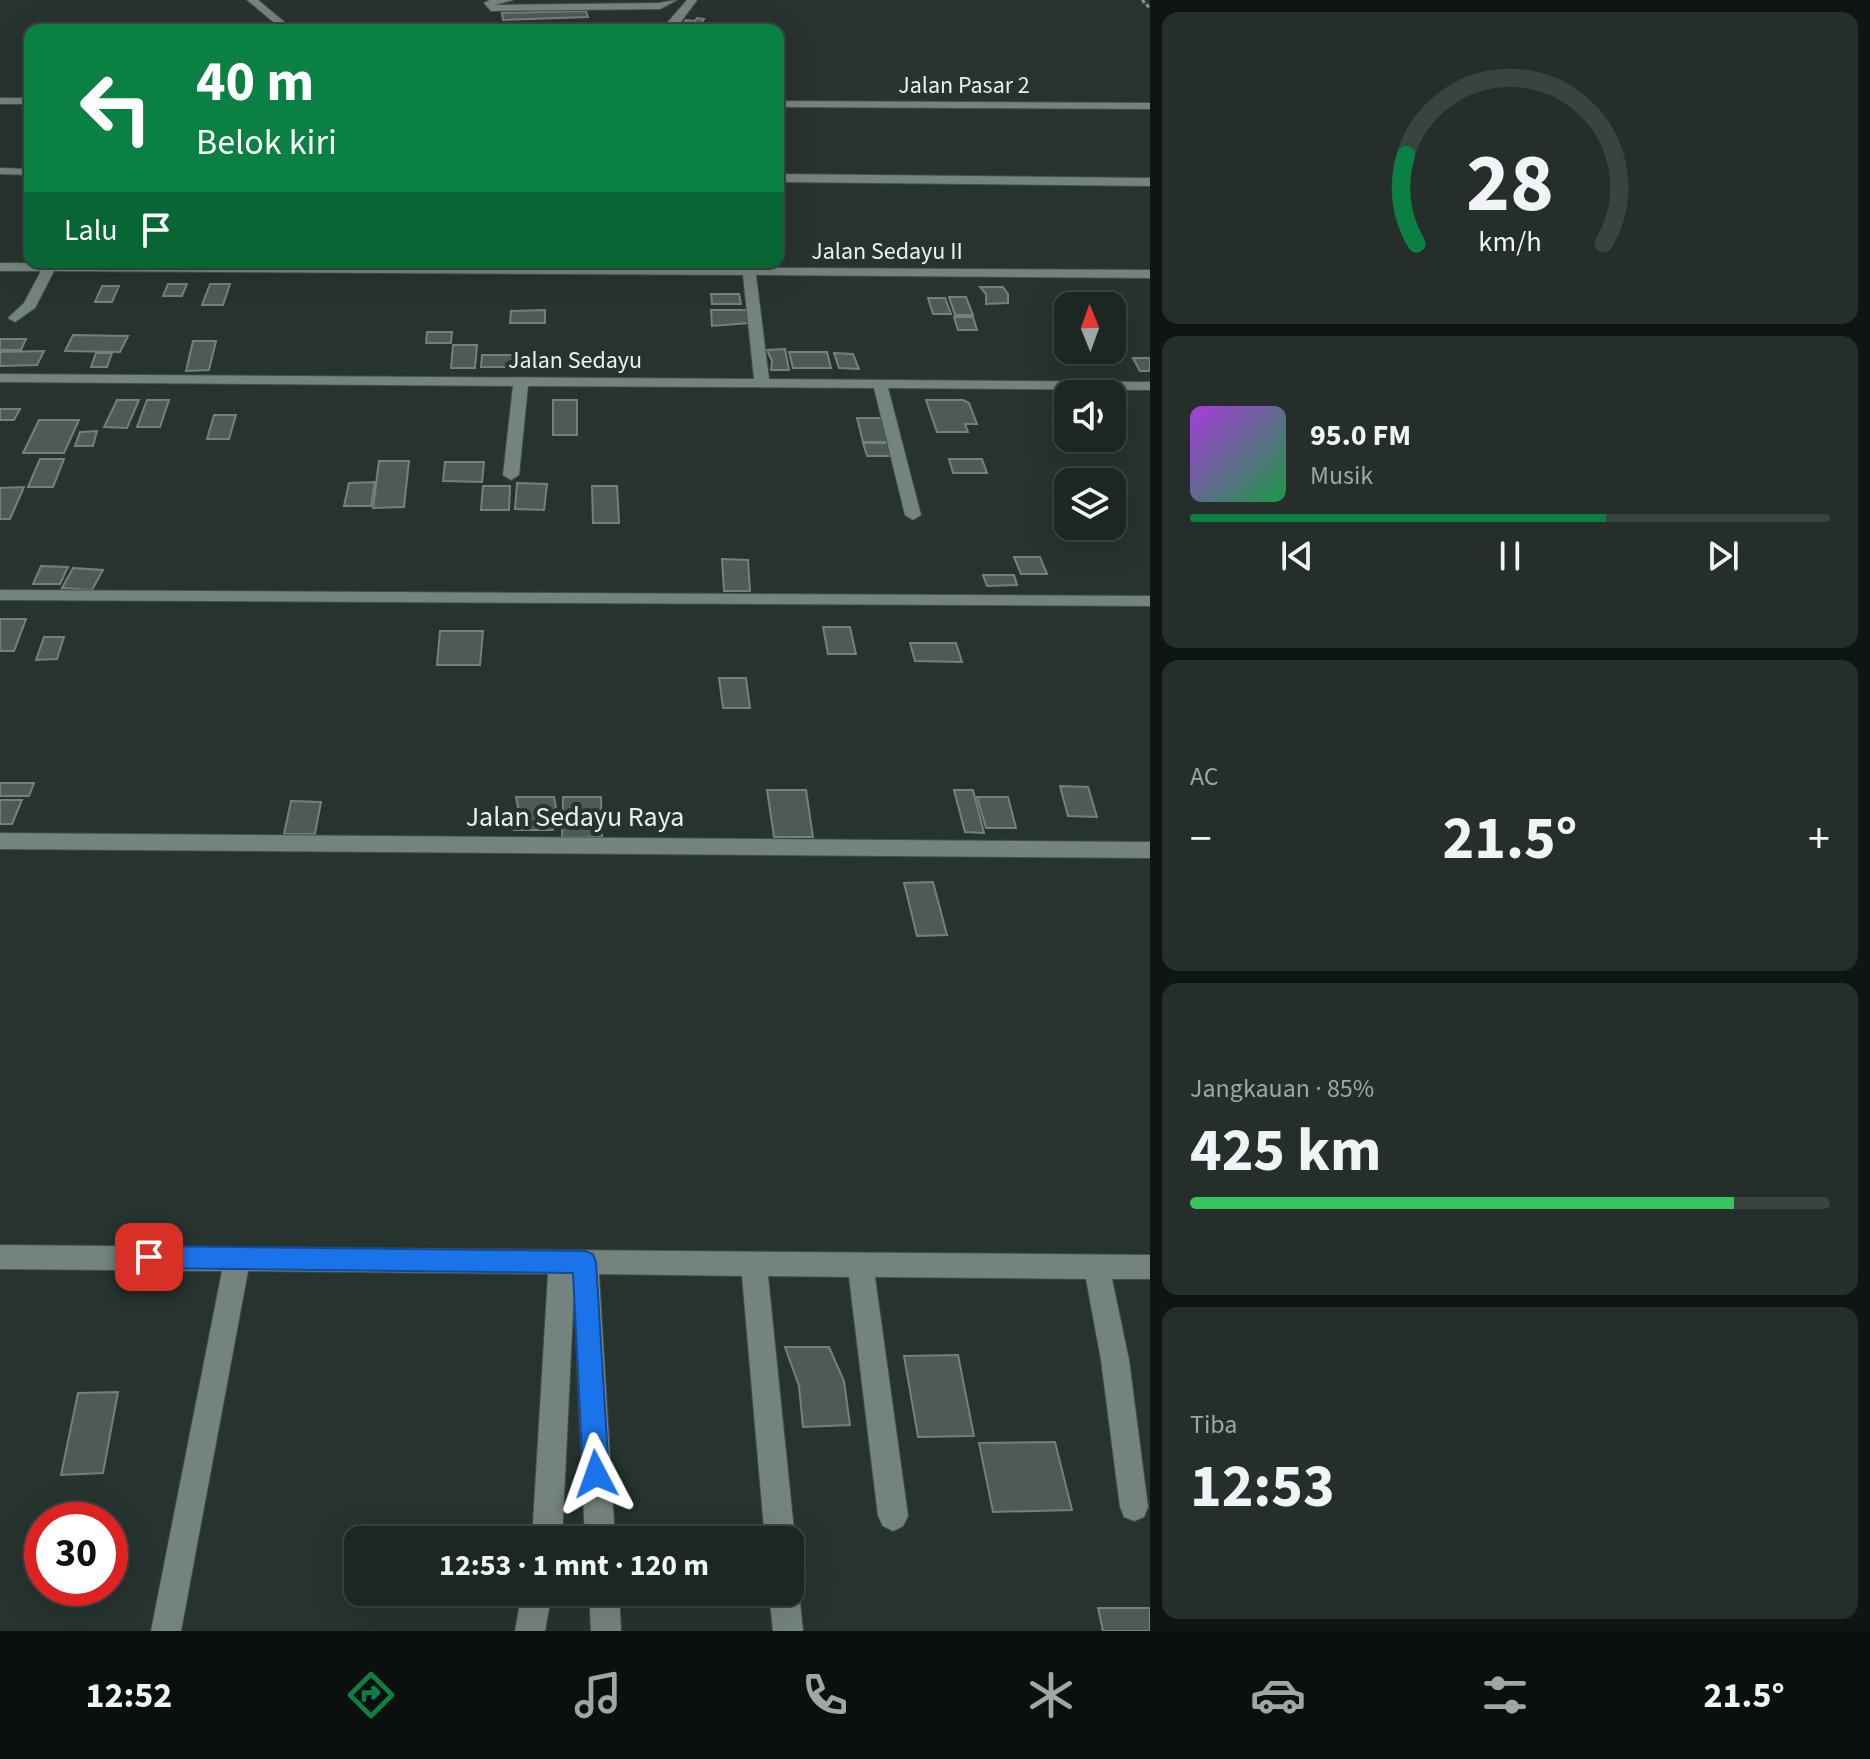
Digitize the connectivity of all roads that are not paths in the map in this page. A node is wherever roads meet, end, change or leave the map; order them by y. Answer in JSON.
{"nodes":[{"id":1,"x":252,"y":0,"type":"edge"},
{"id":2,"x":508,"y":0,"type":"edge"},
{"id":3,"x":672,"y":0,"type":"edge"},
{"id":4,"x":692,"y":0,"type":"edge"},
{"id":5,"x":282,"y":24,"type":"edge"},
{"id":6,"x":674,"y":24,"type":"edge"},
{"id":7,"x":0,"y":101,"type":"edge"},
{"id":8,"x":24,"y":101,"type":"edge"},
{"id":9,"x":784,"y":104,"type":"edge"},
{"id":10,"x":1150,"y":106,"type":"edge"},
{"id":11,"x":0,"y":171,"type":"edge"},
{"id":12,"x":24,"y":172,"type":"edge"},
{"id":13,"x":784,"y":178,"type":"edge"},
{"id":14,"x":1150,"y":182,"type":"edge"},
{"id":15,"x":0,"y":267,"type":"edge"},
{"id":16,"x":24,"y":267,"type":"edge"},
{"id":17,"x":49,"y":268,"type":"edge"},
{"id":18,"x":428,"y":268,"type":"edge"},
{"id":19,"x":749,"y":272,"type":"junction"},
{"id":20,"x":1150,"y":274,"type":"edge"},
{"id":21,"x":15,"y":318,"type":"dead end"},
{"id":22,"x":0,"y":378,"type":"edge"},
{"id":23,"x":521,"y":381,"type":"junction"},
{"id":24,"x":762,"y":383,"type":"junction"},
{"id":25,"x":880,"y":384,"type":"junction"},
{"id":26,"x":1150,"y":386,"type":"edge"},
{"id":27,"x":511,"y":475,"type":"dead end"},
{"id":28,"x":913,"y":515,"type":"dead end"},
{"id":29,"x":0,"y":595,"type":"edge"},
{"id":30,"x":1150,"y":601,"type":"edge"},
{"id":31,"x":0,"y":841,"type":"edge"},
{"id":32,"x":1150,"y":850,"type":"edge"},
{"id":33,"x":0,"y":1257,"type":"edge"},
{"id":34,"x":238,"y":1257,"type":"junction"},
{"id":35,"x":573,"y":1262,"type":"junction"},
{"id":36,"x":754,"y":1263,"type":"junction"},
{"id":37,"x":860,"y":1264,"type":"junction"},
{"id":38,"x":1096,"y":1266,"type":"junction"},
{"id":39,"x":1150,"y":1267,"type":"edge"},
{"id":40,"x":1134,"y":1507,"type":"dead end"},
{"id":41,"x":893,"y":1516,"type":"dead end"},
{"id":42,"x":548,"y":1526,"type":"edge"},
{"id":43,"x":599,"y":1526,"type":"edge"},
{"id":44,"x":779,"y":1526,"type":"edge"},
{"id":45,"x":534,"y":1606,"type":"edge"},
{"id":46,"x":605,"y":1606,"type":"edge"},
{"id":47,"x":785,"y":1606,"type":"edge"},
{"id":48,"x":166,"y":1631,"type":"edge"},
{"id":49,"x":530,"y":1631,"type":"edge"},
{"id":50,"x":606,"y":1631,"type":"edge"},
{"id":51,"x":788,"y":1631,"type":"edge"}],
"edges":[{"from":1,"to":5,"type":"street"},
{"from":2,"to":3,"type":"street"},
{"from":4,"to":6,"type":"street"},
{"from":7,"to":8,"type":"street"},
{"from":9,"to":10,"type":"street","name":"Jalan Pasar 2"},
{"from":11,"to":12,"type":"street"},
{"from":13,"to":14,"type":"street"},
{"from":15,"to":16,"type":"street","name":"Jalan Sedayu II"},
{"from":17,"to":21,"type":"street"},
{"from":18,"to":19,"type":"street","name":"Jalan Sedayu II"},
{"from":19,"to":20,"type":"street","name":"Jalan Sedayu II"},
{"from":19,"to":24,"type":"street"},
{"from":22,"to":23,"type":"street","name":"Jalan Sedayu"},
{"from":23,"to":24,"type":"street","name":"Jalan Sedayu"},
{"from":23,"to":27,"type":"street"},
{"from":24,"to":25,"type":"street","name":"Jalan Sedayu"},
{"from":25,"to":26,"type":"street","name":"Jalan Sedayu"},
{"from":25,"to":28,"type":"street"},
{"from":29,"to":30,"type":"street"},
{"from":31,"to":32,"type":"street","name":"Jalan Sedayu Raya"},
{"from":33,"to":34,"type":"street"},
{"from":34,"to":35,"type":"street"},
{"from":34,"to":48,"type":"street"},
{"from":35,"to":36,"type":"street"},
{"from":35,"to":42,"type":"street"},
{"from":35,"to":43,"type":"street"},
{"from":36,"to":37,"type":"street"},
{"from":36,"to":44,"type":"street"},
{"from":37,"to":38,"type":"street"},
{"from":37,"to":41,"type":"street"},
{"from":38,"to":39,"type":"street"},
{"from":38,"to":40,"type":"street"},
{"from":45,"to":49,"type":"street"},
{"from":46,"to":50,"type":"street"},
{"from":47,"to":51,"type":"street"}]}
